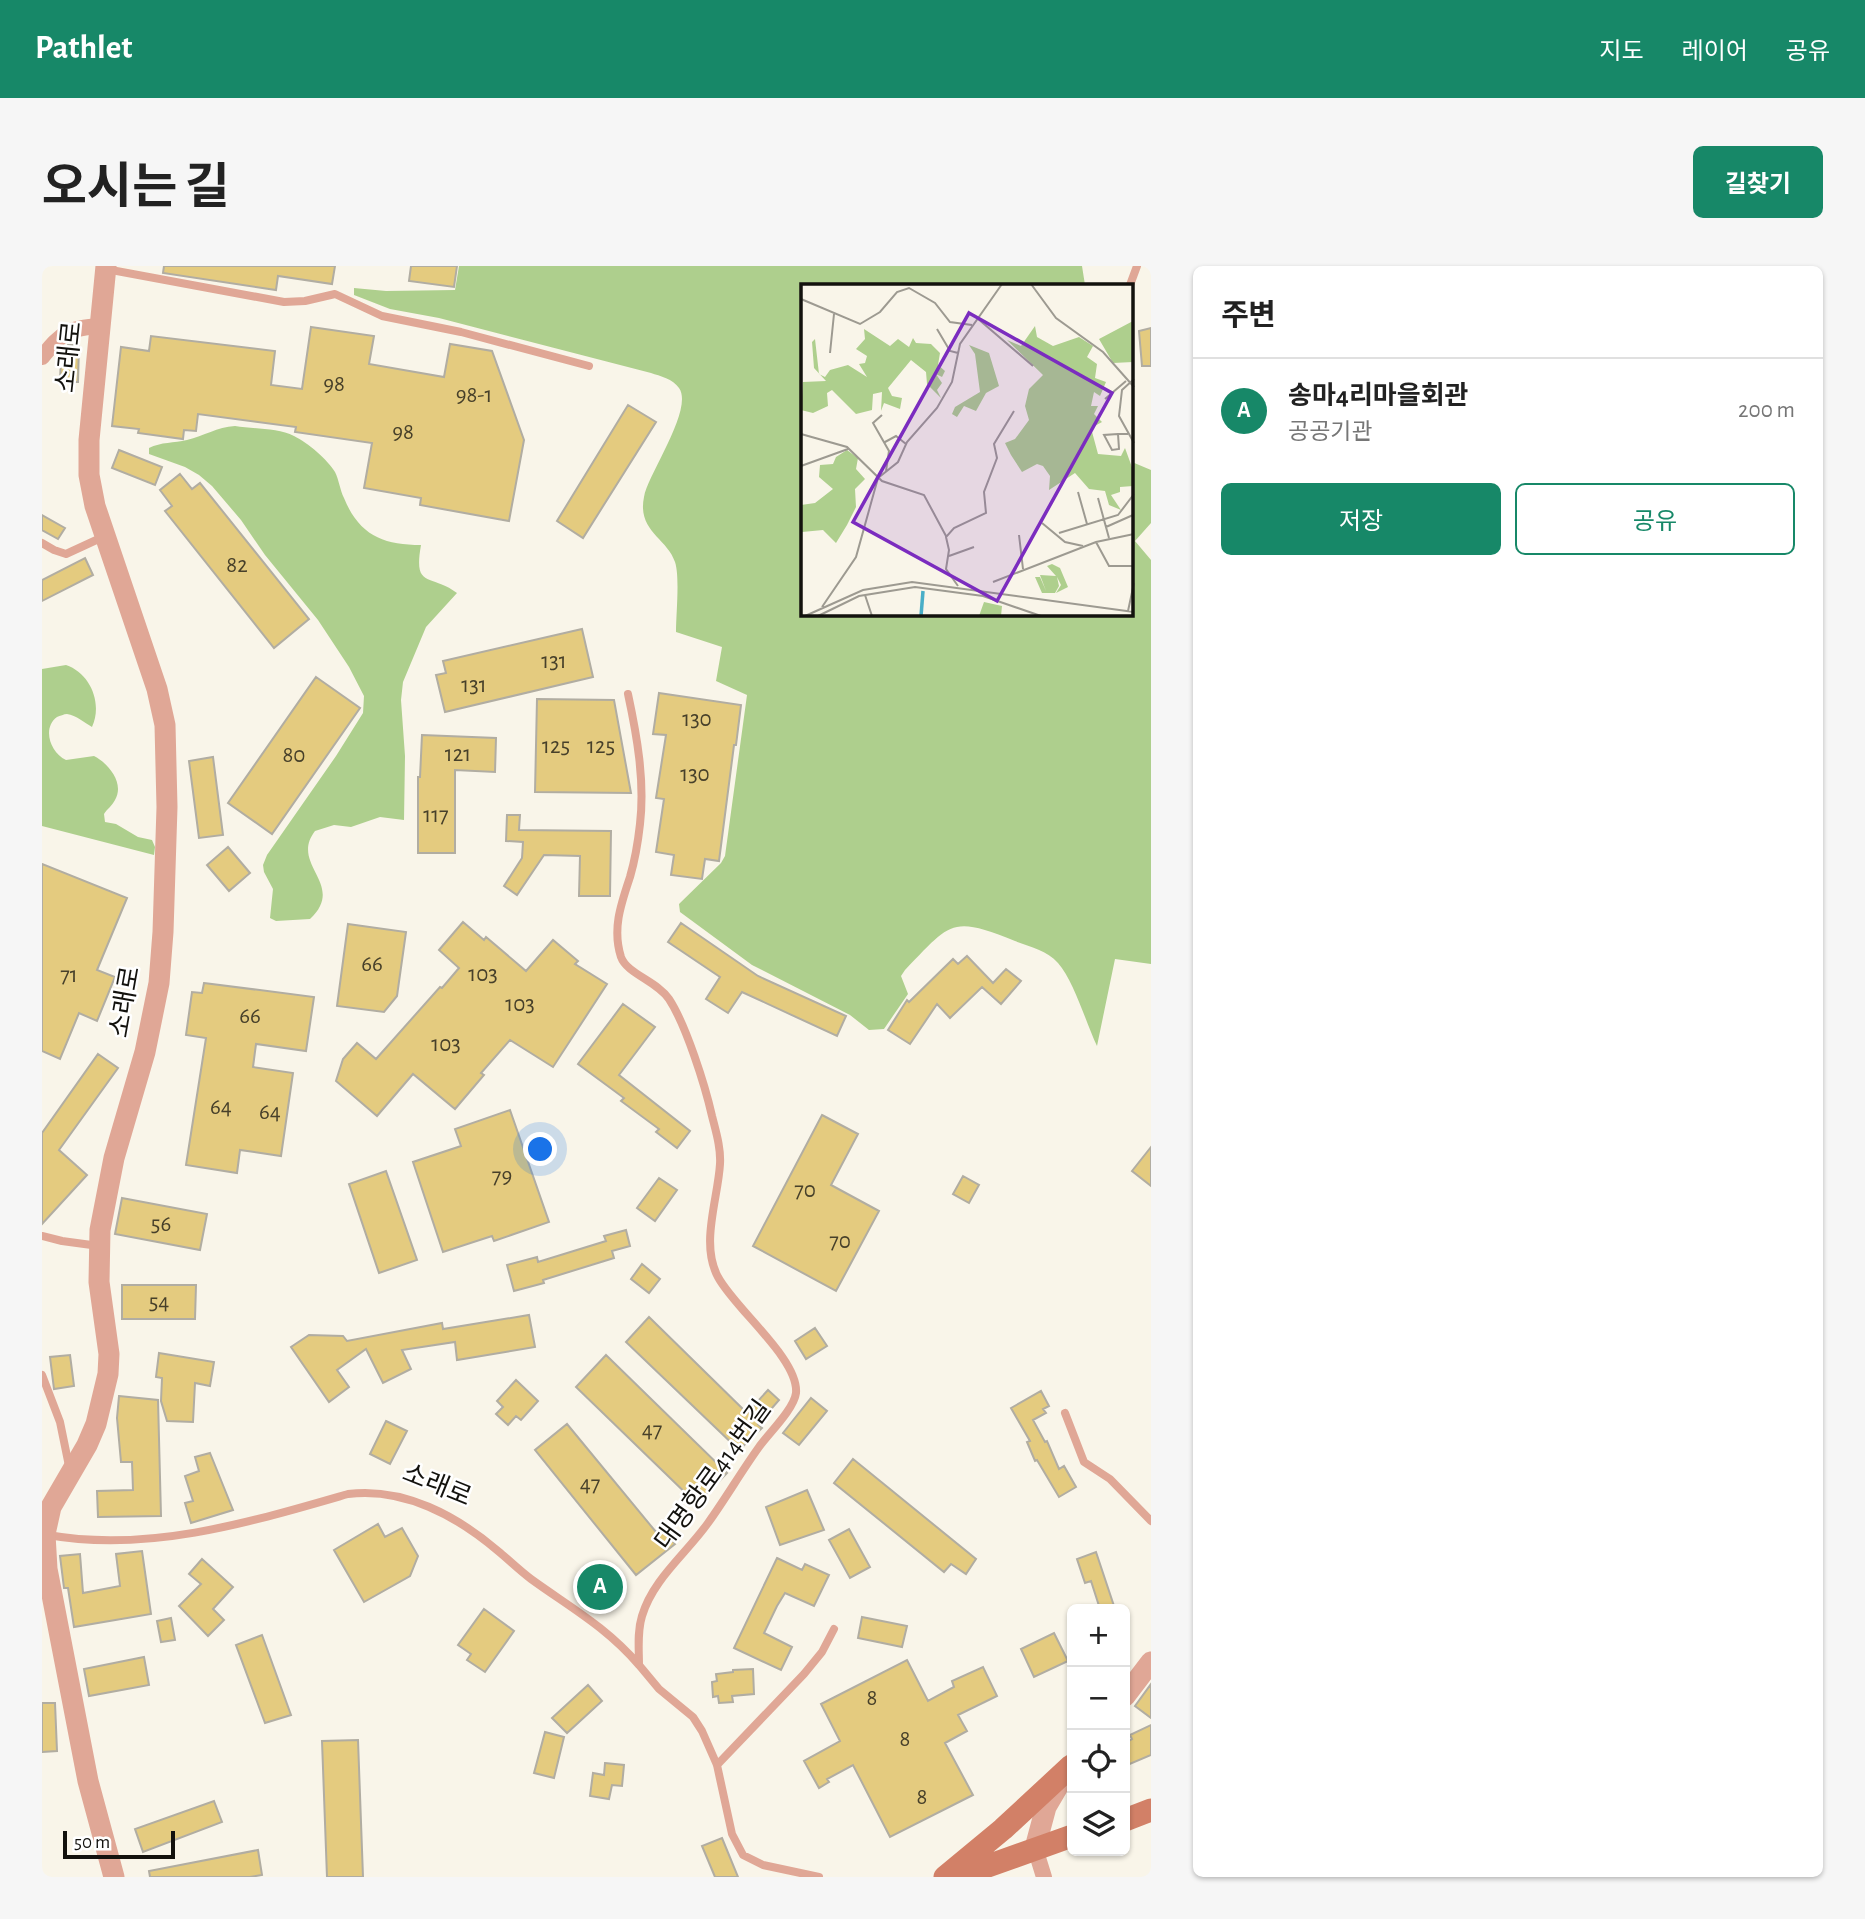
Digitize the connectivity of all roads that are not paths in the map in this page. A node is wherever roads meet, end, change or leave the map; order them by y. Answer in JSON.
{"nodes":[{"id":1,"x":1137,"y":266,"type":"edge"},
{"id":2,"x":106,"y":267,"type":"edge"},
{"id":3,"x":1130,"y":284,"type":"edge"},
{"id":4,"x":101,"y":326,"type":"junction"},
{"id":5,"x":42,"y":357,"type":"edge"},
{"id":6,"x":589,"y":366,"type":"dead end"},
{"id":7,"x":105,"y":536,"type":"junction"},
{"id":8,"x":42,"y":543,"type":"edge"},
{"id":9,"x":628,"y":694,"type":"dead end"},
{"id":10,"x":42,"y":1236,"type":"edge"},
{"id":11,"x":99,"y":1246,"type":"junction"},
{"id":12,"x":42,"y":1375,"type":"edge"},
{"id":13,"x":1065,"y":1413,"type":"dead end"},
{"id":14,"x":70,"y":1473,"type":"junction"},
{"id":15,"x":1151,"y":1521,"type":"edge"},
{"id":16,"x":43,"y":1534,"type":"edge"},
{"id":17,"x":834,"y":1629,"type":"dead end"},
{"id":18,"x":1151,"y":1662,"type":"edge"},
{"id":19,"x":639,"y":1665,"type":"junction"},
{"id":20,"x":1130,"y":1689,"type":"edge"},
{"id":21,"x":717,"y":1765,"type":"junction"},
{"id":22,"x":1067,"y":1771,"type":"edge"},
{"id":23,"x":1067,"y":1774,"type":"edge"},
{"id":24,"x":1067,"y":1838,"type":"edge"},
{"id":25,"x":1035,"y":1848,"type":"junction"},
{"id":26,"x":114,"y":1877,"type":"edge"},
{"id":27,"x":820,"y":1877,"type":"edge"},
{"id":28,"x":944,"y":1877,"type":"edge"},
{"id":29,"x":957,"y":1877,"type":"edge"},
{"id":30,"x":1044,"y":1877,"type":"edge"}],
"edges":[{"from":1,"to":3,"type":"lane"},
{"from":2,"to":4,"type":"street","name":"소래로"},
{"from":2,"to":6,"type":"lane"},
{"from":4,"to":5,"type":"street"},
{"from":4,"to":7,"type":"street","name":"소래로"},
{"from":7,"to":8,"type":"lane"},
{"from":7,"to":11,"type":"street","name":"소래로"},
{"from":9,"to":19,"type":"lane","name":"대명항로414번길"},
{"from":10,"to":11,"type":"lane"},
{"from":11,"to":14,"type":"street","name":"소래로"},
{"from":12,"to":14,"type":"lane"},
{"from":13,"to":15,"type":"lane"},
{"from":14,"to":16,"type":"street","name":"소래로"},
{"from":16,"to":19,"type":"lane","name":"소래로"},
{"from":16,"to":26,"type":"street","name":"소래로"},
{"from":17,"to":21,"type":"lane"},
{"from":18,"to":20,"type":"street"},
{"from":19,"to":21,"type":"lane"},
{"from":21,"to":27,"type":"lane"},
{"from":22,"to":28,"type":"main road"},
{"from":23,"to":25,"type":"street"},
{"from":24,"to":25,"type":"main road"},
{"from":25,"to":29,"type":"main road"},
{"from":25,"to":30,"type":"street"}]}
